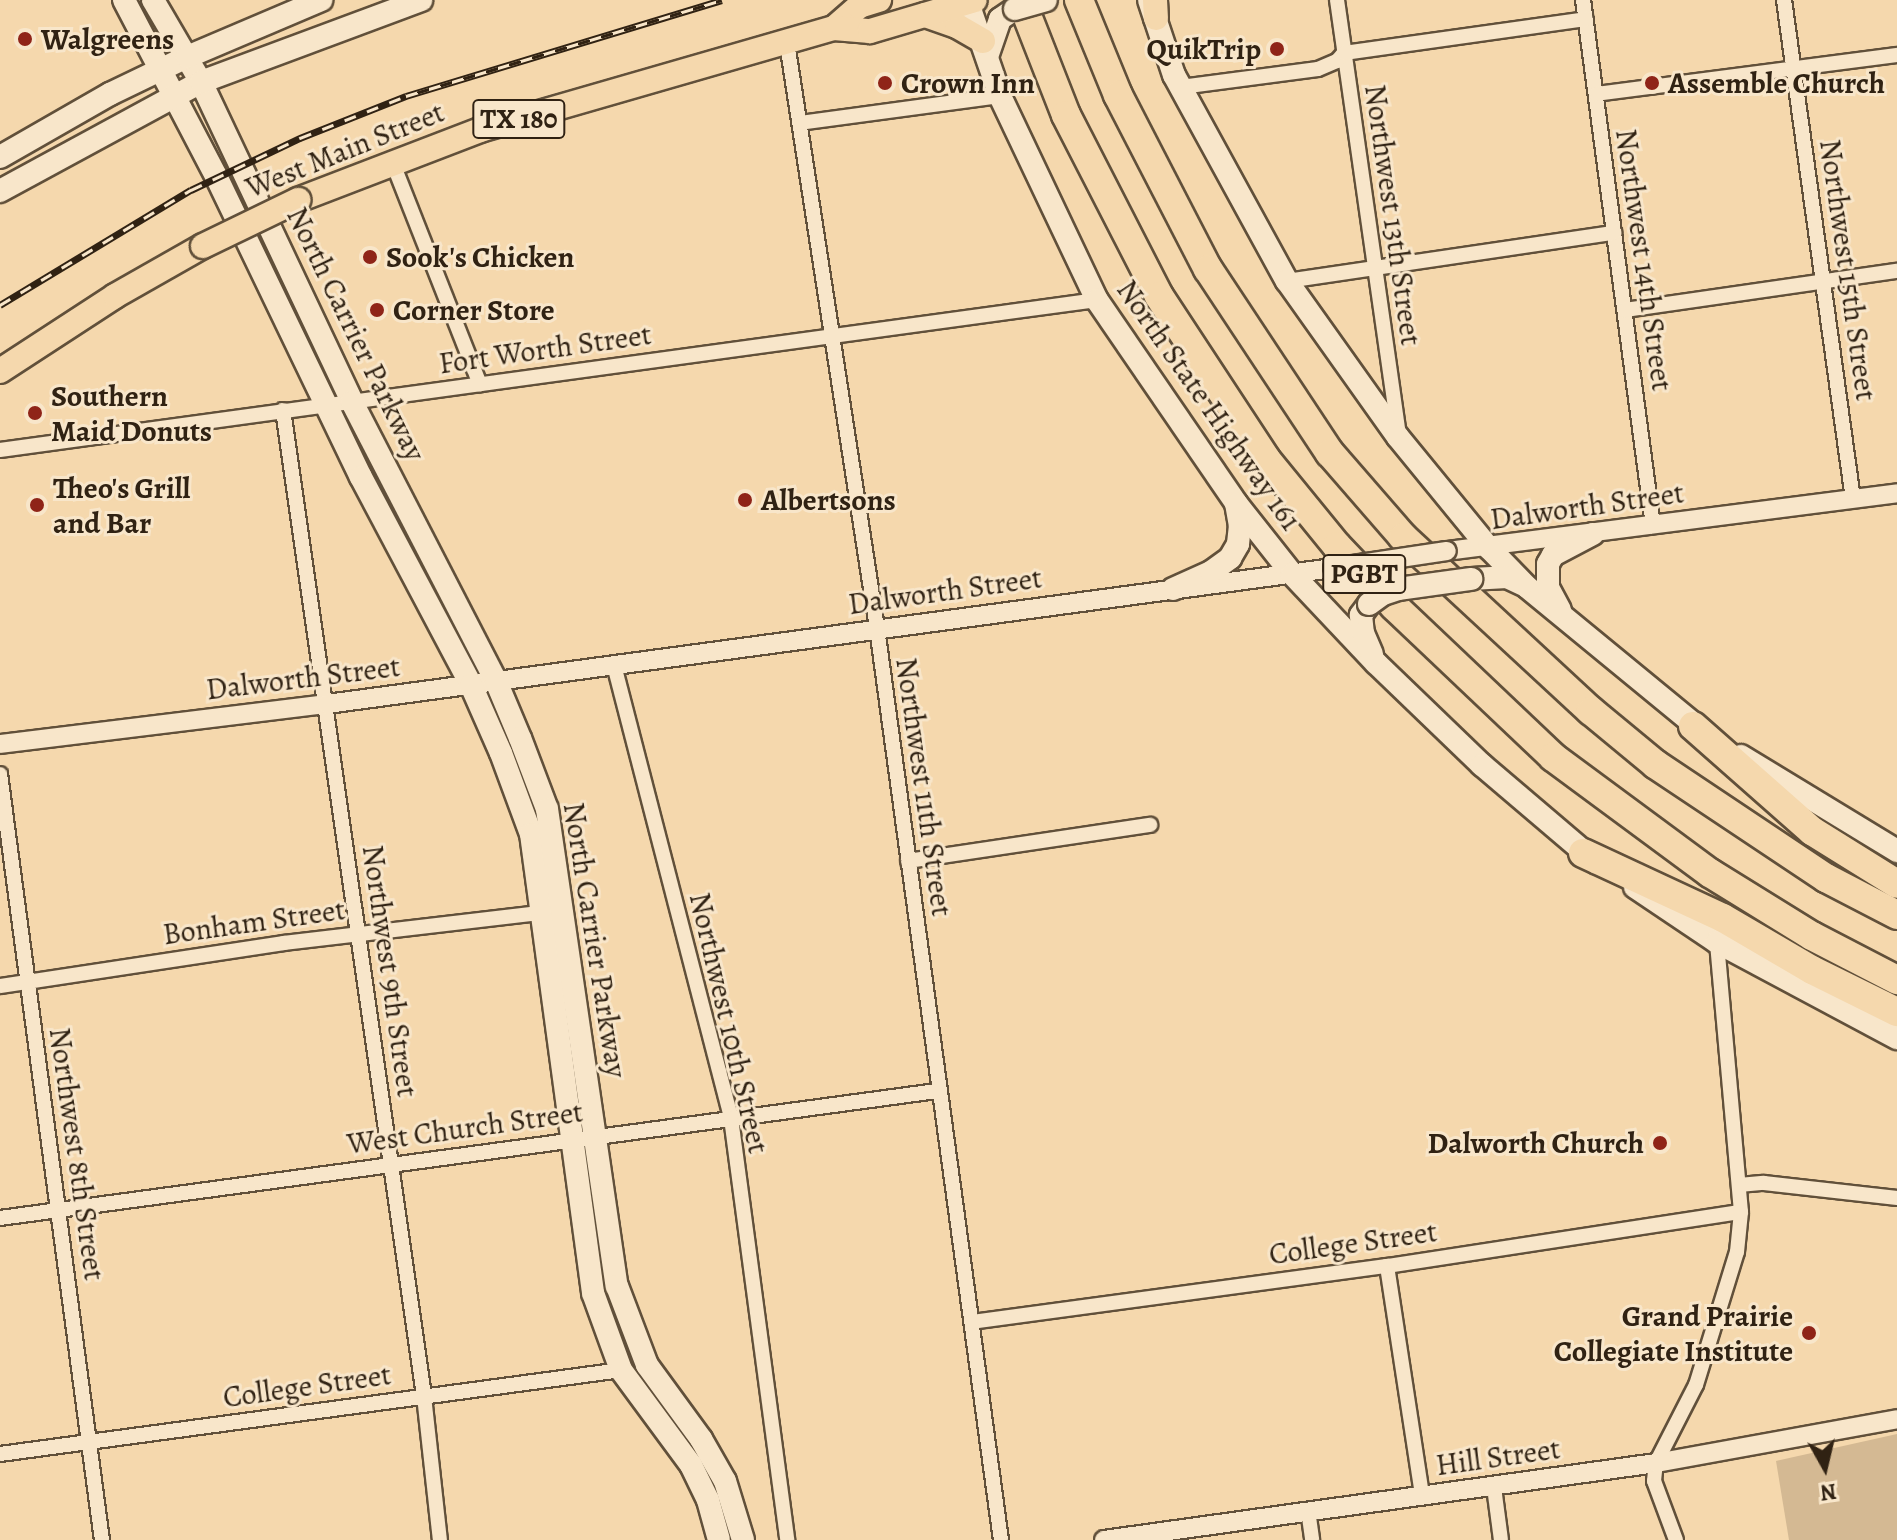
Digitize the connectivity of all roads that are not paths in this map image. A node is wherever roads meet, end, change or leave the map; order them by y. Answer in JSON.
{"nodes":[{"id":1,"x":124,"y":0,"type":"edge"},
{"id":2,"x":153,"y":0,"type":"edge"},
{"id":3,"x":321,"y":0,"type":"edge"},
{"id":4,"x":421,"y":0,"type":"edge"},
{"id":5,"x":879,"y":0,"type":"edge"},
{"id":6,"x":1046,"y":0,"type":"edge"},
{"id":7,"x":1079,"y":0,"type":"edge"},
{"id":8,"x":1337,"y":0,"type":"edge"},
{"id":9,"x":1583,"y":0,"type":"edge"},
{"id":10,"x":1784,"y":0,"type":"edge"},
{"id":11,"x":970,"y":1,"type":"edge"},
{"id":12,"x":1018,"y":4,"type":"edge"},
{"id":13,"x":1153,"y":6,"type":"edge"},
{"id":14,"x":925,"y":15,"type":"junction"},
{"id":15,"x":1586,"y":19,"type":"junction"},
{"id":16,"x":834,"y":28,"type":"junction"},
{"id":17,"x":787,"y":43,"type":"junction"},
{"id":18,"x":985,"y":48,"type":"junction"},
{"id":19,"x":1344,"y":53,"type":"junction"},
{"id":20,"x":1897,"y":55,"type":"edge"},
{"id":21,"x":187,"y":57,"type":"junction"},
{"id":22,"x":1794,"y":68,"type":"junction"},
{"id":23,"x":161,"y":70,"type":"junction"},
{"id":24,"x":201,"y":82,"type":"junction"},
{"id":25,"x":1181,"y":87,"type":"junction"},
{"id":26,"x":1596,"y":94,"type":"junction"},
{"id":27,"x":176,"y":96,"type":"junction"},
{"id":28,"x":1000,"y":96,"type":"junction"},
{"id":29,"x":800,"y":123,"type":"junction"},
{"id":30,"x":0,"y":157,"type":"edge"},
{"id":31,"x":392,"y":161,"type":"junction"},
{"id":32,"x":0,"y":191,"type":"edge"},
{"id":33,"x":1614,"y":233,"type":"junction"},
{"id":34,"x":1372,"y":267,"type":"junction"},
{"id":35,"x":1897,"y":271,"type":"edge"},
{"id":36,"x":1287,"y":281,"type":"junction"},
{"id":37,"x":1823,"y":282,"type":"junction"},
{"id":38,"x":1097,"y":300,"type":"junction"},
{"id":39,"x":1625,"y":310,"type":"junction"},
{"id":40,"x":834,"y":338,"type":"junction"},
{"id":41,"x":0,"y":371,"type":"edge"},
{"id":42,"x":480,"y":384,"type":"junction"},
{"id":43,"x":352,"y":402,"type":"junction"},
{"id":44,"x":326,"y":405,"type":"junction"},
{"id":45,"x":283,"y":410,"type":"junction"},
{"id":46,"x":1398,"y":437,"type":"junction"},
{"id":47,"x":0,"y":450,"type":"edge"},
{"id":48,"x":1897,"y":493,"type":"edge"},
{"id":49,"x":1853,"y":499,"type":"junction"},
{"id":50,"x":1236,"y":503,"type":"junction"},
{"id":51,"x":1653,"y":526,"type":"junction"},
{"id":52,"x":1593,"y":534,"type":"junction"},
{"id":53,"x":1489,"y":548,"type":"junction"},
{"id":54,"x":1292,"y":574,"type":"junction"},
{"id":55,"x":1527,"y":587,"type":"junction"},
{"id":56,"x":1173,"y":589,"type":"junction"},
{"id":57,"x":1565,"y":618,"type":"junction"},
{"id":58,"x":877,"y":628,"type":"junction"},
{"id":59,"x":1376,"y":663,"type":"junction"},
{"id":60,"x":614,"y":665,"type":"junction"},
{"id":61,"x":496,"y":681,"type":"junction"},
{"id":62,"x":471,"y":685,"type":"junction"},
{"id":63,"x":327,"y":704,"type":"junction"},
{"id":64,"x":1693,"y":726,"type":"junction"},
{"id":65,"x":0,"y":744,"type":"edge"},
{"id":66,"x":0,"y":774,"type":"edge"},
{"id":67,"x":1150,"y":825,"type":"dead end"},
{"id":68,"x":1897,"y":851,"type":"edge"},
{"id":69,"x":1583,"y":853,"type":"junction"},
{"id":70,"x":908,"y":861,"type":"junction"},
{"id":71,"x":1897,"y":884,"type":"edge"},
{"id":72,"x":552,"y":911,"type":"junction"},
{"id":73,"x":1897,"y":915,"type":"edge"},
{"id":74,"x":358,"y":934,"type":"junction"},
{"id":75,"x":1717,"y":942,"type":"junction"},
{"id":76,"x":1897,"y":980,"type":"edge"},
{"id":77,"x":27,"y":982,"type":"junction"},
{"id":78,"x":0,"y":986,"type":"edge"},
{"id":79,"x":1897,"y":1012,"type":"edge"},
{"id":80,"x":1897,"y":1038,"type":"edge"},
{"id":81,"x":937,"y":1091,"type":"junction"},
{"id":82,"x":731,"y":1118,"type":"junction"},
{"id":83,"x":596,"y":1137,"type":"junction"},
{"id":84,"x":573,"y":1140,"type":"junction"},
{"id":85,"x":391,"y":1165,"type":"junction"},
{"id":86,"x":1739,"y":1185,"type":"junction"},
{"id":87,"x":1897,"y":1198,"type":"edge"},
{"id":88,"x":59,"y":1210,"type":"junction"},
{"id":89,"x":1741,"y":1212,"type":"junction"},
{"id":90,"x":0,"y":1218,"type":"edge"},
{"id":91,"x":1387,"y":1266,"type":"junction"},
{"id":92,"x":972,"y":1322,"type":"junction"},
{"id":93,"x":621,"y":1370,"type":"junction"},
{"id":94,"x":424,"y":1396,"type":"junction"},
{"id":95,"x":1897,"y":1419,"type":"edge"},
{"id":96,"x":90,"y":1442,"type":"junction"},
{"id":97,"x":0,"y":1454,"type":"edge"},
{"id":98,"x":1656,"y":1463,"type":"junction"},
{"id":99,"x":1494,"y":1487,"type":"junction"},
{"id":100,"x":1422,"y":1495,"type":"junction"},
{"id":101,"x":1308,"y":1510,"type":"junction"},
{"id":102,"x":1115,"y":1539,"type":"edge"},
{"id":103,"x":102,"y":1540,"type":"edge"},
{"id":104,"x":440,"y":1540,"type":"edge"},
{"id":105,"x":719,"y":1540,"type":"edge"},
{"id":106,"x":743,"y":1540,"type":"edge"},
{"id":107,"x":787,"y":1540,"type":"edge"},
{"id":108,"x":1001,"y":1540,"type":"edge"},
{"id":109,"x":1312,"y":1540,"type":"edge"},
{"id":110,"x":1501,"y":1540,"type":"edge"},
{"id":111,"x":1676,"y":1540,"type":"edge"}],
"edges":[{"from":1,"to":23,"type":"main road","name":"North Carrier Parkway"},
{"from":2,"to":21,"type":"main road","name":"North Carrier Parkway"},
{"from":3,"to":21,"type":"main road"},
{"from":4,"to":24,"type":"main road"},
{"from":5,"to":16,"type":"main road","name":"West Main Street","number":"TX 180"},
{"from":6,"to":12,"type":"main road","bridge":true},
{"from":7,"to":73,"type":"highway","number":"PGBT"},
{"from":8,"to":19,"type":"street","name":"Northwest 13th Street"},
{"from":9,"to":15,"type":"street","name":"Northwest 14th Street"},
{"from":10,"to":22,"type":"street","name":"Northwest 15th Street"},
{"from":11,"to":14,"type":"main road","name":"West Main Street","number":"TX 180"},
{"from":11,"to":18,"type":"main road","name":"North State Highway 161"},
{"from":12,"to":18,"type":"main road"},
{"from":12,"to":76,"type":"highway","number":"PGBT"},
{"from":13,"to":25,"type":"main road"},
{"from":14,"to":16,"type":"main road","name":"West Main Street","number":"TX 180"},
{"from":14,"to":18,"type":"main road"},
{"from":15,"to":19,"type":"street"},
{"from":15,"to":26,"type":"street","name":"Northwest 14th Street"},
{"from":16,"to":17,"type":"main road","name":"West Main Street","number":"TX 180"},
{"from":17,"to":29,"type":"street","name":"Northwest 11th Street"},
{"from":17,"to":31,"type":"main road","name":"West Main Street","number":"TX 180"},
{"from":18,"to":28,"type":"main road","name":"North State Highway 161"},
{"from":19,"to":25,"type":"street"},
{"from":19,"to":34,"type":"street","name":"Northwest 13th Street"},
{"from":20,"to":22,"type":"street"},
{"from":21,"to":23,"type":"main road"},
{"from":21,"to":24,"type":"main road","name":"North Carrier Parkway"},
{"from":22,"to":26,"type":"street"},
{"from":22,"to":37,"type":"street","name":"Northwest 15th Street"},
{"from":23,"to":27,"type":"main road","name":"North Carrier Parkway"},
{"from":23,"to":30,"type":"main road"},
{"from":24,"to":27,"type":"main road"},
{"from":24,"to":43,"type":"main road","name":"North Carrier Parkway"},
{"from":25,"to":36,"type":"main road"},
{"from":26,"to":33,"type":"street","name":"Northwest 14th Street"},
{"from":27,"to":32,"type":"main road"},
{"from":27,"to":44,"type":"main road","name":"North Carrier Parkway"},
{"from":28,"to":29,"type":"street"},
{"from":28,"to":38,"type":"main road","name":"North State Highway 161"},
{"from":29,"to":40,"type":"street","name":"Northwest 11th Street"},
{"from":31,"to":41,"type":"main road","name":"West Main Street","number":"TX 180","bridge":true},
{"from":31,"to":42,"type":"street"},
{"from":33,"to":34,"type":"street"},
{"from":33,"to":39,"type":"street","name":"Northwest 14th Street"},
{"from":34,"to":36,"type":"street"},
{"from":34,"to":46,"type":"street","name":"Northwest 13th Street"},
{"from":35,"to":37,"type":"street"},
{"from":36,"to":46,"type":"main road"},
{"from":37,"to":39,"type":"street"},
{"from":37,"to":49,"type":"street","name":"Northwest 15th Street"},
{"from":38,"to":40,"type":"street","name":"Fort Worth Street"},
{"from":38,"to":50,"type":"main road","name":"North State Highway 161"},
{"from":39,"to":51,"type":"street","name":"Northwest 14th Street"},
{"from":40,"to":42,"type":"street","name":"Fort Worth Street"},
{"from":40,"to":58,"type":"street","name":"Northwest 11th Street"},
{"from":42,"to":43,"type":"street","name":"Fort Worth Street"},
{"from":43,"to":44,"type":"street","name":"Fort Worth Street"},
{"from":43,"to":61,"type":"main road","name":"North Carrier Parkway"},
{"from":44,"to":45,"type":"street","name":"Fort Worth Street"},
{"from":44,"to":62,"type":"main road","name":"North Carrier Parkway"},
{"from":45,"to":47,"type":"street","name":"Fort Worth Street"},
{"from":45,"to":63,"type":"street","name":"Northwest 9th Street"},
{"from":46,"to":53,"type":"main road"},
{"from":48,"to":49,"type":"street","name":"Dalworth Street"},
{"from":49,"to":51,"type":"street","name":"Dalworth Street"},
{"from":50,"to":54,"type":"main road","name":"North State Highway 161"},
{"from":50,"to":56,"type":"main road"},
{"from":51,"to":52,"type":"street","name":"Dalworth Street"},
{"from":52,"to":53,"type":"street","name":"Dalworth Street"},
{"from":52,"to":57,"type":"main road"},
{"from":53,"to":54,"type":"street","name":"Dalworth Street","bridge":true},
{"from":53,"to":55,"type":"main road"},
{"from":54,"to":56,"type":"street","name":"Dalworth Street"},
{"from":54,"to":59,"type":"main road","name":"North State Highway 161"},
{"from":55,"to":57,"type":"main road"},
{"from":55,"to":59,"type":"main road","bridge":true},
{"from":56,"to":58,"type":"street","name":"Dalworth Street"},
{"from":57,"to":64,"type":"main road"},
{"from":58,"to":60,"type":"street","name":"Dalworth Street"},
{"from":58,"to":70,"type":"street","name":"Northwest 11th Street"},
{"from":59,"to":69,"type":"main road","name":"North State Highway 161"},
{"from":60,"to":61,"type":"street","name":"Dalworth Street"},
{"from":60,"to":82,"type":"street","name":"Northwest 10th Street"},
{"from":61,"to":62,"type":"street","name":"Dalworth Street"},
{"from":61,"to":72,"type":"main road","name":"North Carrier Parkway"},
{"from":62,"to":63,"type":"street","name":"Dalworth Street"},
{"from":62,"to":72,"type":"main road","name":"North Carrier Parkway"},
{"from":63,"to":65,"type":"street","name":"Dalworth Street"},
{"from":63,"to":74,"type":"street","name":"Northwest 9th Street"},
{"from":64,"to":68,"type":"main road"},
{"from":64,"to":71,"type":"highway"},
{"from":66,"to":77,"type":"street","name":"Northwest 8th Street"},
{"from":67,"to":70,"type":"street"},
{"from":69,"to":75,"type":"main road","name":"North State Highway 161"},
{"from":69,"to":79,"type":"highway"},
{"from":70,"to":81,"type":"street","name":"Northwest 11th Street"},
{"from":72,"to":74,"type":"street","name":"Bonham Street"},
{"from":72,"to":83,"type":"main road","name":"North Carrier Parkway"},
{"from":72,"to":84,"type":"main road","name":"North Carrier Parkway"},
{"from":74,"to":77,"type":"street","name":"Bonham Street"},
{"from":74,"to":85,"type":"street","name":"Northwest 9th Street"},
{"from":75,"to":80,"type":"main road","name":"North State Highway 161"},
{"from":75,"to":86,"type":"street"},
{"from":77,"to":78,"type":"street","name":"Bonham Street"},
{"from":77,"to":88,"type":"street","name":"Northwest 8th Street"},
{"from":81,"to":82,"type":"street","name":"West Church Street"},
{"from":81,"to":92,"type":"street","name":"Northwest 11th Street"},
{"from":82,"to":83,"type":"street","name":"West Church Street"},
{"from":82,"to":107,"type":"street","name":"Northwest 10th Street"},
{"from":83,"to":84,"type":"street","name":"West Church Street"},
{"from":83,"to":106,"type":"main road","name":"North Carrier Parkway"},
{"from":84,"to":85,"type":"street","name":"West Church Street"},
{"from":84,"to":93,"type":"main road","name":"North Carrier Parkway"},
{"from":85,"to":88,"type":"street","name":"West Church Street"},
{"from":85,"to":94,"type":"street","name":"Northwest 9th Street"},
{"from":86,"to":87,"type":"street"},
{"from":86,"to":89,"type":"street"},
{"from":88,"to":90,"type":"street","name":"West Church Street"},
{"from":88,"to":96,"type":"street","name":"Northwest 8th Street"},
{"from":89,"to":91,"type":"street","name":"College Street"},
{"from":89,"to":98,"type":"street"},
{"from":91,"to":92,"type":"street","name":"College Street"},
{"from":91,"to":100,"type":"street"},
{"from":92,"to":108,"type":"street","name":"Northwest 11th Street"},
{"from":93,"to":94,"type":"street","name":"College Street"},
{"from":93,"to":105,"type":"main road","name":"North Carrier Parkway"},
{"from":94,"to":96,"type":"street","name":"College Street"},
{"from":94,"to":104,"type":"street","name":"Northwest 9th Street"},
{"from":95,"to":98,"type":"street","name":"Hill Street"},
{"from":96,"to":97,"type":"street","name":"College Street"},
{"from":96,"to":103,"type":"street","name":"Northwest 8th Street"},
{"from":98,"to":99,"type":"street","name":"Hill Street"},
{"from":98,"to":111,"type":"street"},
{"from":99,"to":100,"type":"street","name":"Hill Street"},
{"from":99,"to":110,"type":"street"},
{"from":100,"to":101,"type":"street","name":"Hill Street"},
{"from":101,"to":102,"type":"street","name":"Hill Street"},
{"from":101,"to":109,"type":"street"}]}
